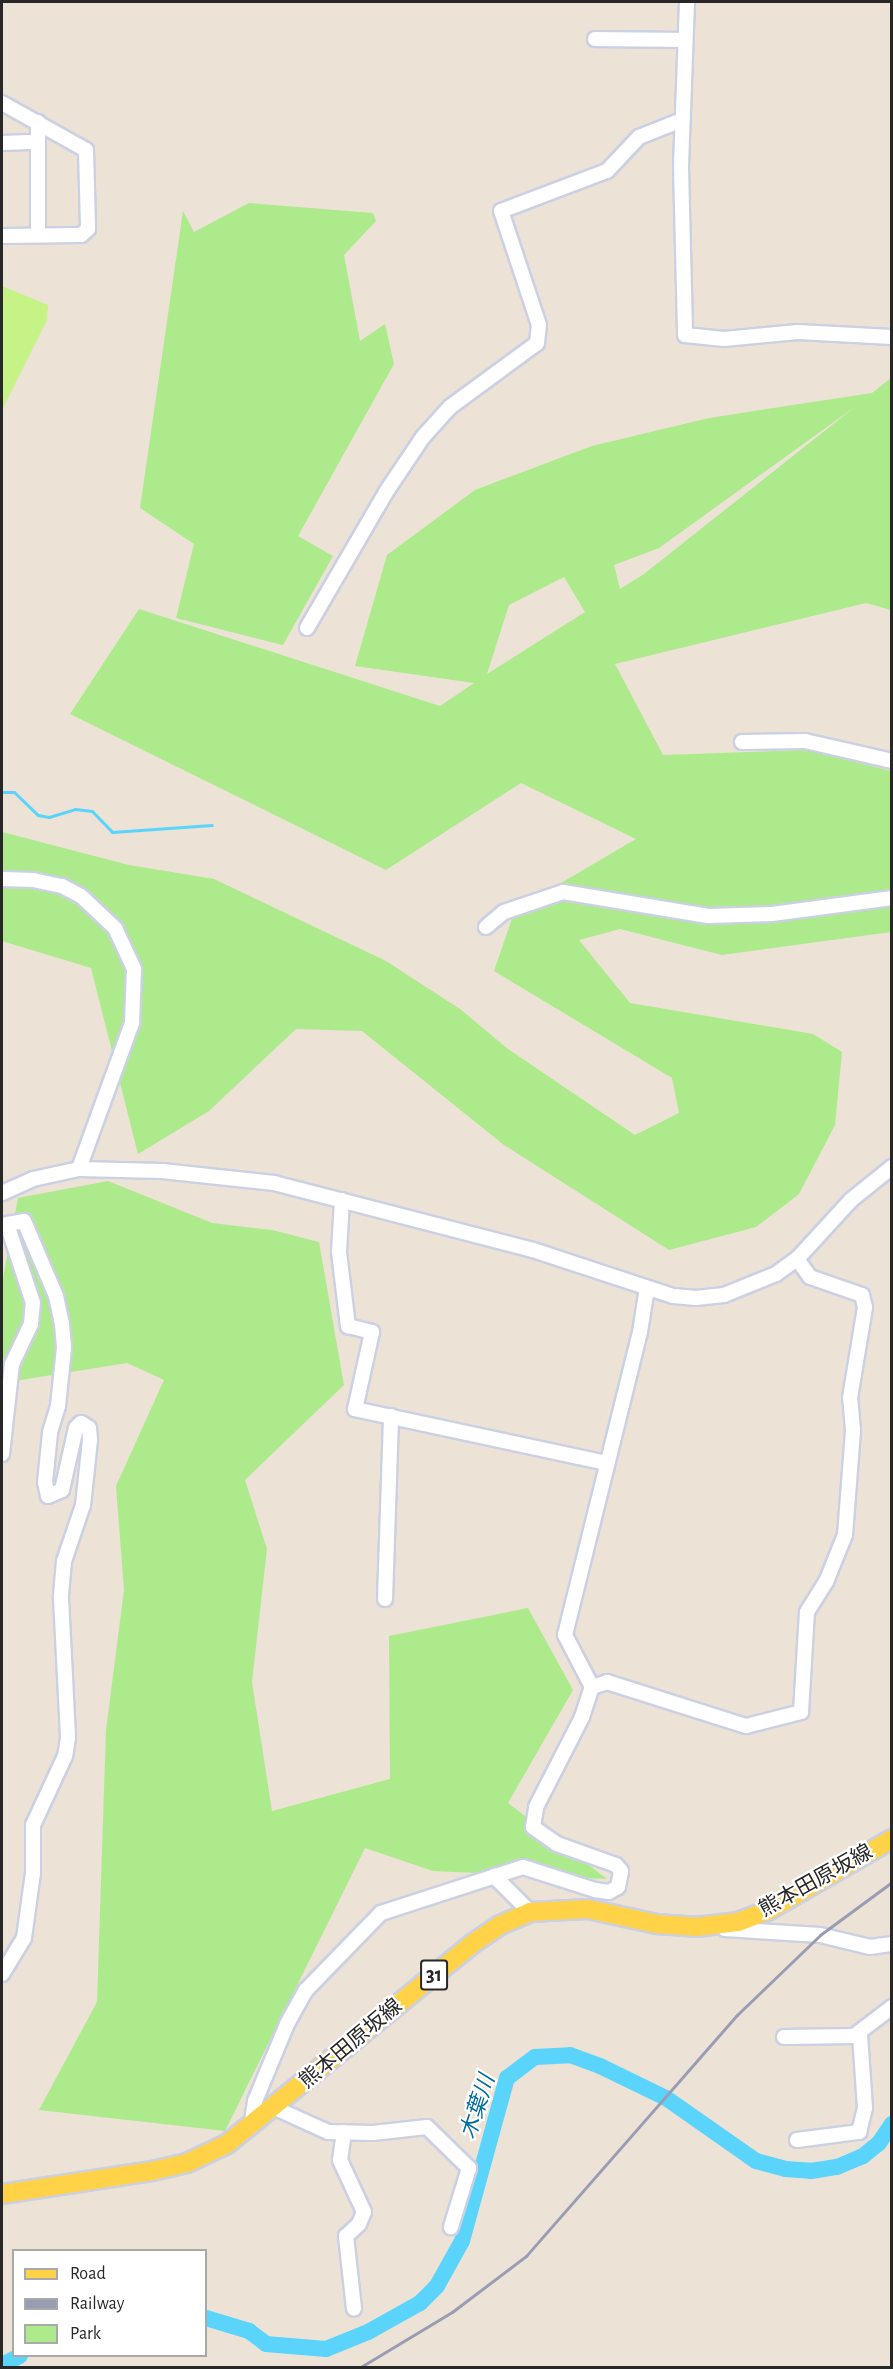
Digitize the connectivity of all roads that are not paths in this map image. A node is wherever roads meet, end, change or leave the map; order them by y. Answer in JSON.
{"nodes":[{"id":1,"x":687,"y":2,"type":"edge"},
{"id":2,"x":595,"y":39,"type":"dead end"},
{"id":3,"x":685,"y":40,"type":"junction"},
{"id":4,"x":2,"y":103,"type":"edge"},
{"id":5,"x":682,"y":120,"type":"junction"},
{"id":6,"x":38,"y":122,"type":"junction"},
{"id":7,"x":36,"y":142,"type":"junction"},
{"id":8,"x":2,"y":143,"type":"edge"},
{"id":9,"x":38,"y":235,"type":"junction"},
{"id":10,"x":2,"y":236,"type":"edge"},
{"id":11,"x":891,"y":338,"type":"edge"},
{"id":12,"x":307,"y":628,"type":"dead end"},
{"id":13,"x":742,"y":742,"type":"dead end"},
{"id":14,"x":891,"y":761,"type":"edge"},
{"id":15,"x":2,"y":879,"type":"edge"},
{"id":16,"x":891,"y":898,"type":"edge"},
{"id":17,"x":486,"y":927,"type":"dead end"},
{"id":18,"x":891,"y":1167,"type":"edge"},
{"id":19,"x":79,"y":1169,"type":"junction"},
{"id":20,"x":2,"y":1193,"type":"edge"},
{"id":21,"x":342,"y":1200,"type":"junction"},
{"id":22,"x":796,"y":1259,"type":"junction"},
{"id":23,"x":647,"y":1288,"type":"junction"},
{"id":24,"x":391,"y":1416,"type":"junction"},
{"id":25,"x":2,"y":1454,"type":"edge"},
{"id":26,"x":607,"y":1463,"type":"junction"},
{"id":27,"x":385,"y":1599,"type":"dead end"},
{"id":28,"x":592,"y":1687,"type":"junction"},
{"id":29,"x":891,"y":1839,"type":"edge"},
{"id":30,"x":495,"y":1876,"type":"junction"},
{"id":31,"x":530,"y":1912,"type":"junction"},
{"id":32,"x":696,"y":1927,"type":"junction"},
{"id":33,"x":891,"y":1944,"type":"edge"},
{"id":34,"x":2,"y":1974,"type":"edge"},
{"id":35,"x":891,"y":2007,"type":"edge"},
{"id":36,"x":861,"y":2034,"type":"junction"},
{"id":37,"x":784,"y":2037,"type":"dead end"},
{"id":38,"x":274,"y":2108,"type":"junction"},
{"id":39,"x":251,"y":2127,"type":"junction"},
{"id":40,"x":344,"y":2132,"type":"junction"},
{"id":41,"x":797,"y":2139,"type":"dead end"},
{"id":42,"x":2,"y":2194,"type":"edge"},
{"id":43,"x":451,"y":2227,"type":"dead end"},
{"id":44,"x":354,"y":2309,"type":"dead end"}],
"edges":[{"from":1,"to":3,"type":"street"},
{"from":2,"to":3,"type":"street"},
{"from":3,"to":5,"type":"street"},
{"from":4,"to":6,"type":"street"},
{"from":5,"to":11,"type":"street"},
{"from":5,"to":12,"type":"street"},
{"from":6,"to":7,"type":"street"},
{"from":6,"to":9,"type":"street"},
{"from":7,"to":8,"type":"street"},
{"from":7,"to":9,"type":"street"},
{"from":9,"to":10,"type":"street"},
{"from":13,"to":14,"type":"street"},
{"from":15,"to":19,"type":"street"},
{"from":16,"to":17,"type":"street"},
{"from":18,"to":22,"type":"street"},
{"from":19,"to":20,"type":"street"},
{"from":19,"to":21,"type":"street"},
{"from":21,"to":23,"type":"street"},
{"from":21,"to":24,"type":"street"},
{"from":22,"to":23,"type":"street"},
{"from":22,"to":28,"type":"street"},
{"from":23,"to":26,"type":"street"},
{"from":24,"to":26,"type":"street"},
{"from":24,"to":27,"type":"street"},
{"from":25,"to":34,"type":"street"},
{"from":26,"to":28,"type":"street"},
{"from":28,"to":30,"type":"street"},
{"from":29,"to":32,"type":"main road","name":"熊本田原坂線","number":"31"},
{"from":30,"to":31,"type":"street"},
{"from":30,"to":39,"type":"street"},
{"from":31,"to":32,"type":"main road","name":"熊本田原坂線","number":"31"},
{"from":31,"to":38,"type":"main road","name":"熊本田原坂線","number":"31"},
{"from":32,"to":33,"type":"street"},
{"from":35,"to":36,"type":"street"},
{"from":36,"to":37,"type":"street"},
{"from":36,"to":41,"type":"street"},
{"from":38,"to":39,"type":"main road","name":"熊本田原坂線","number":"31"},
{"from":38,"to":40,"type":"street"},
{"from":39,"to":42,"type":"main road","name":"熊本田原坂線","number":"31"},
{"from":40,"to":43,"type":"street"},
{"from":40,"to":44,"type":"street"}]}
